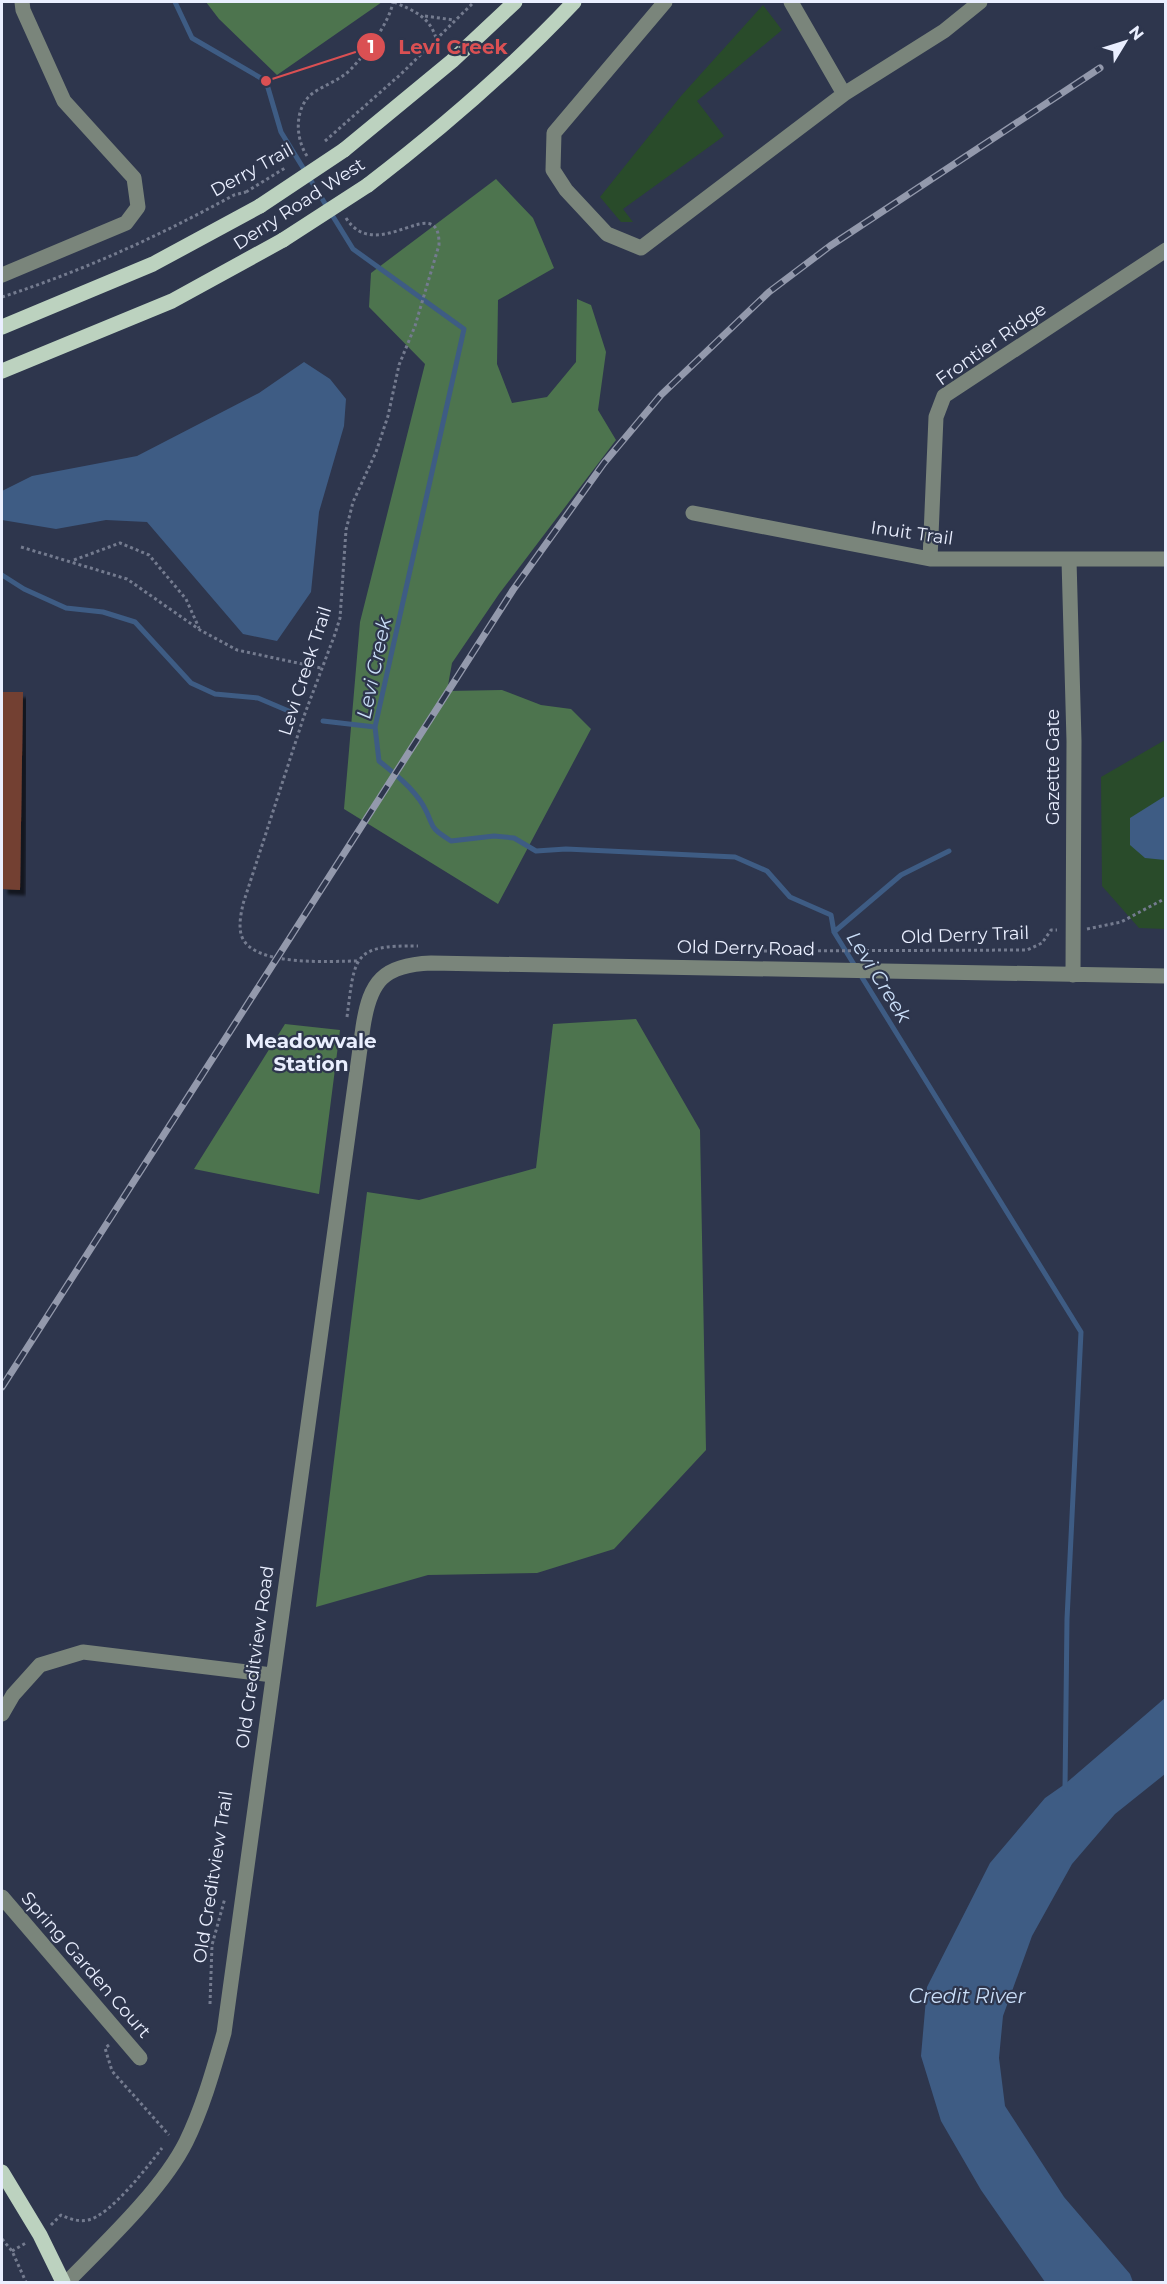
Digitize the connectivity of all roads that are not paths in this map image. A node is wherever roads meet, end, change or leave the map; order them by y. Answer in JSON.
{"nodes":[{"id":1,"x":22,"y":2,"type":"edge"},
{"id":2,"x":515,"y":2,"type":"edge"},
{"id":3,"x":574,"y":2,"type":"edge"},
{"id":4,"x":665,"y":2,"type":"edge"},
{"id":5,"x":791,"y":2,"type":"edge"},
{"id":6,"x":980,"y":2,"type":"edge"},
{"id":7,"x":844,"y":94,"type":"junction"},
{"id":8,"x":1166,"y":250,"type":"edge"},
{"id":9,"x":2,"y":275,"type":"edge"},
{"id":10,"x":2,"y":327,"type":"edge"},
{"id":11,"x":2,"y":371,"type":"edge"},
{"id":12,"x":693,"y":513,"type":"dead end"},
{"id":13,"x":930,"y":559,"type":"junction"},
{"id":14,"x":1166,"y":559,"type":"edge"},
{"id":15,"x":1070,"y":560,"type":"junction"},
{"id":16,"x":1073,"y":975,"type":"junction"},
{"id":17,"x":1166,"y":976,"type":"edge"},
{"id":18,"x":372,"y":990,"type":"joint"},
{"id":19,"x":272,"y":1675,"type":"junction"},
{"id":20,"x":2,"y":1714,"type":"edge"},
{"id":21,"x":2,"y":1897,"type":"edge"},
{"id":22,"x":140,"y":2058,"type":"dead end"},
{"id":23,"x":2,"y":2172,"type":"edge"},
{"id":24,"x":65,"y":2283,"type":"edge"}],
"edges":[{"from":1,"to":9,"type":"street"},
{"from":2,"to":10,"type":"main road","name":"Derry Road West","bridge":true},
{"from":3,"to":11,"type":"main road","name":"Derry Road West","bridge":true},
{"from":4,"to":7,"type":"street"},
{"from":5,"to":7,"type":"street"},
{"from":6,"to":7,"type":"street"},
{"from":8,"to":13,"type":"street","name":"Frontier Ridge"},
{"from":12,"to":13,"type":"street","name":"Inuit Trail"},
{"from":13,"to":15,"type":"street","name":"Inuit Trail"},
{"from":14,"to":15,"type":"street","name":"Inuit Trail"},
{"from":15,"to":16,"type":"street","name":"Gazette Gate"},
{"from":16,"to":17,"type":"street","name":"Old Derry Road"},
{"from":16,"to":18,"type":"street","name":"Old Derry Road"},
{"from":18,"to":19,"type":"street","name":"Old Creditview Road"},
{"from":19,"to":20,"type":"street"},
{"from":19,"to":24,"type":"street","name":"Old Creditview Road"},
{"from":21,"to":22,"type":"street","name":"Spring Garden Court"},
{"from":23,"to":24,"type":"main road"}]}
